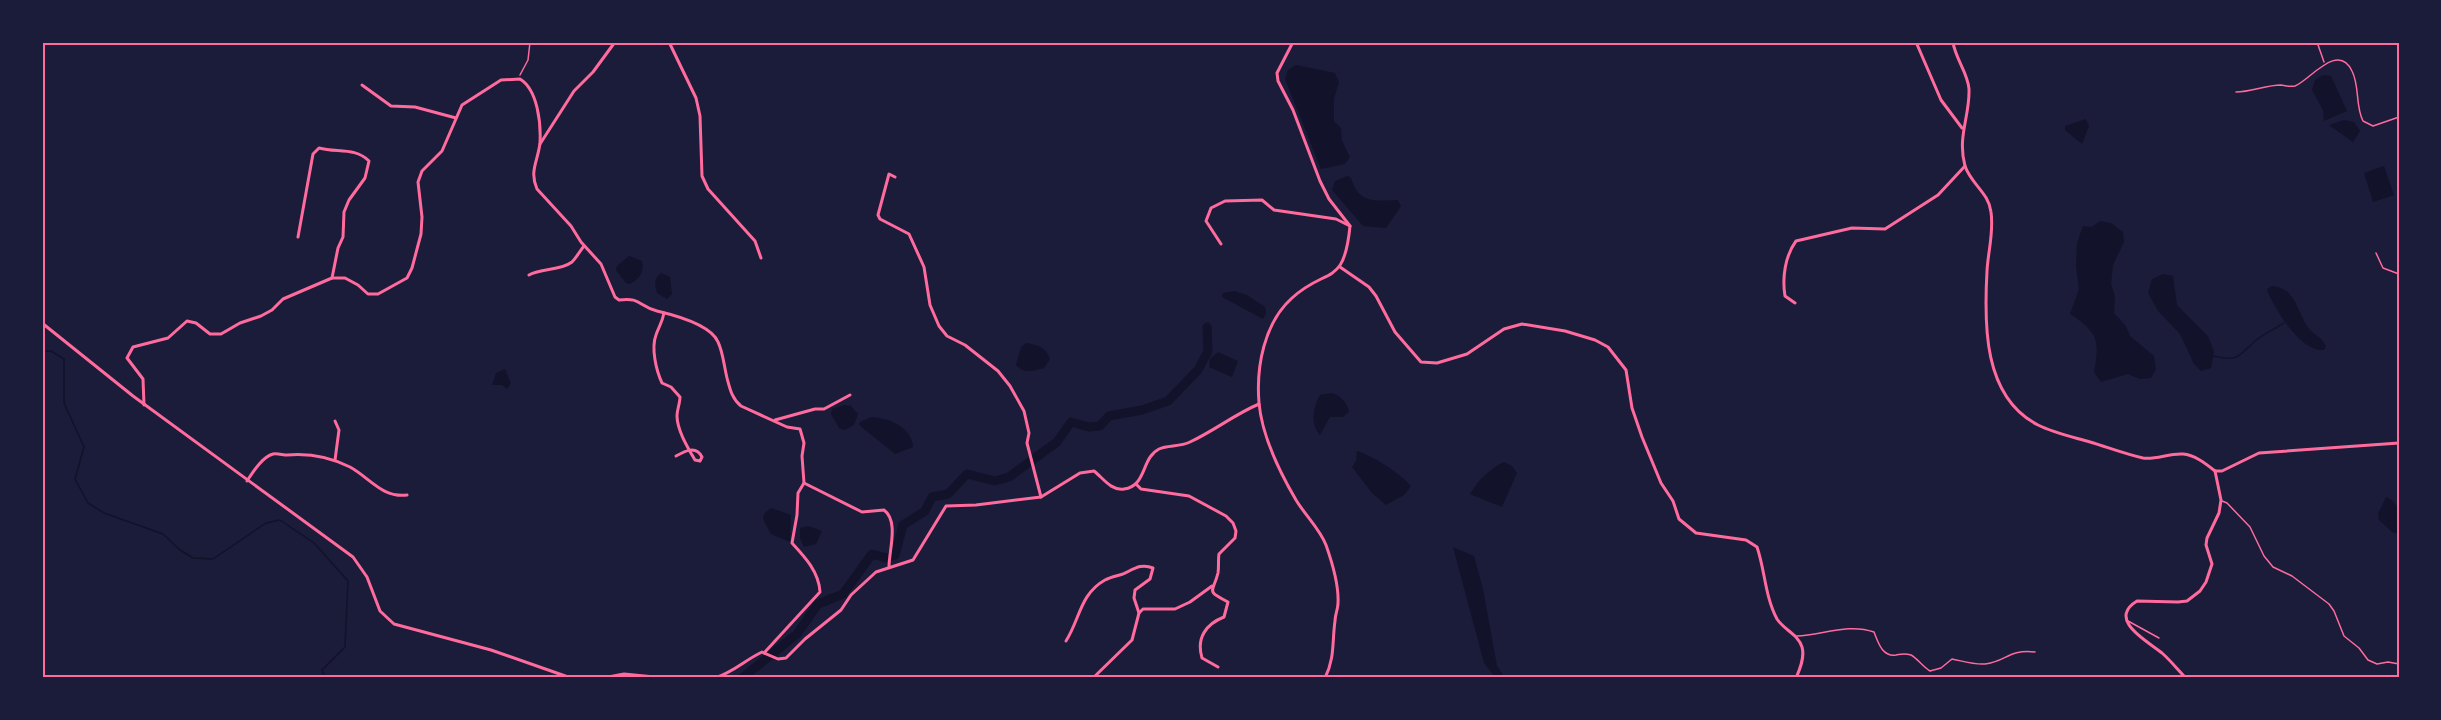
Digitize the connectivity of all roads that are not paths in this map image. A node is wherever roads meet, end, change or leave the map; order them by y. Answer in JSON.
{"nodes":[{"id":1,"x":615,"y":42,"type":"edge"},
{"id":2,"x":669,"y":42,"type":"edge"},
{"id":3,"x":1293,"y":42,"type":"edge"},
{"id":4,"x":1916,"y":42,"type":"edge"},
{"id":5,"x":1953,"y":42,"type":"edge"},
{"id":6,"x":2317,"y":42,"type":"edge"},
{"id":7,"x":2324,"y":63,"type":"junction"},
{"id":8,"x":362,"y":85,"type":"dead end"},
{"id":9,"x":2236,"y":92,"type":"dead end"},
{"id":10,"x":2399,"y":117,"type":"edge"},
{"id":11,"x":456,"y":118,"type":"junction"},
{"id":12,"x":1962,"y":128,"type":"junction"},
{"id":13,"x":540,"y":145,"type":"junction"},
{"id":14,"x":1965,"y":166,"type":"junction"},
{"id":15,"x":895,"y":177,"type":"dead end"},
{"id":16,"x":1350,"y":226,"type":"junction"},
{"id":17,"x":298,"y":237,"type":"dead end"},
{"id":18,"x":1221,"y":244,"type":"dead end"},
{"id":19,"x":584,"y":246,"type":"junction"},
{"id":20,"x":2376,"y":253,"type":"dead end"},
{"id":21,"x":761,"y":258,"type":"dead end"},
{"id":22,"x":1340,"y":267,"type":"junction"},
{"id":23,"x":2399,"y":274,"type":"edge"},
{"id":24,"x":529,"y":275,"type":"dead end"},
{"id":25,"x":332,"y":278,"type":"junction"},
{"id":26,"x":1795,"y":303,"type":"dead end"},
{"id":27,"x":663,"y":313,"type":"junction"},
{"id":28,"x":42,"y":323,"type":"edge"},
{"id":29,"x":850,"y":395,"type":"dead end"},
{"id":30,"x":1259,"y":404,"type":"junction"},
{"id":31,"x":144,"y":405,"type":"junction"},
{"id":32,"x":775,"y":420,"type":"junction"},
{"id":33,"x":335,"y":421,"type":"dead end"},
{"id":34,"x":2399,"y":443,"type":"edge"},
{"id":35,"x":688,"y":449,"type":"junction"},
{"id":36,"x":676,"y":456,"type":"dead end"},
{"id":37,"x":334,"y":460,"type":"junction"},
{"id":38,"x":2215,"y":471,"type":"junction"},
{"id":39,"x":247,"y":481,"type":"junction"},
{"id":40,"x":804,"y":483,"type":"junction"},
{"id":41,"x":1136,"y":484,"type":"junction"},
{"id":42,"x":407,"y":495,"type":"dead end"},
{"id":43,"x":1041,"y":497,"type":"junction"},
{"id":44,"x":2221,"y":500,"type":"junction"},
{"id":45,"x":889,"y":567,"type":"junction"},
{"id":46,"x":1212,"y":586,"type":"junction"},
{"id":47,"x":1139,"y":613,"type":"junction"},
{"id":48,"x":2127,"y":621,"type":"junction"},
{"id":49,"x":1796,"y":636,"type":"junction"},
{"id":50,"x":2159,"y":638,"type":"dead end"},
{"id":51,"x":1066,"y":641,"type":"dead end"},
{"id":52,"x":2035,"y":652,"type":"dead end"},
{"id":53,"x":765,"y":653,"type":"junction"},
{"id":54,"x":2399,"y":664,"type":"edge"},
{"id":55,"x":1218,"y":667,"type":"dead end"},
{"id":56,"x":571,"y":678,"type":"edge"},
{"id":57,"x":603,"y":678,"type":"edge"},
{"id":58,"x":665,"y":678,"type":"edge"},
{"id":59,"x":715,"y":678,"type":"edge"},
{"id":60,"x":1093,"y":678,"type":"edge"},
{"id":61,"x":1325,"y":678,"type":"edge"},
{"id":62,"x":1796,"y":678,"type":"edge"},
{"id":63,"x":2186,"y":678,"type":"edge"}],
"edges":[{"from":1,"to":13,"type":"street"},
{"from":2,"to":21,"type":"street"},
{"from":3,"to":16,"type":"street"},
{"from":4,"to":12,"type":"street"},
{"from":5,"to":12,"type":"street"},
{"from":6,"to":7,"type":"lane"},
{"from":7,"to":9,"type":"lane"},
{"from":7,"to":10,"type":"lane"},
{"from":8,"to":11,"type":"street"},
{"from":11,"to":13,"type":"street"},
{"from":11,"to":25,"type":"street"},
{"from":12,"to":14,"type":"street"},
{"from":13,"to":19,"type":"street"},
{"from":14,"to":26,"type":"street"},
{"from":14,"to":38,"type":"street"},
{"from":15,"to":43,"type":"street"},
{"from":16,"to":18,"type":"street"},
{"from":16,"to":22,"type":"street"},
{"from":17,"to":25,"type":"street"},
{"from":19,"to":24,"type":"street"},
{"from":19,"to":27,"type":"street"},
{"from":20,"to":23,"type":"lane"},
{"from":22,"to":30,"type":"street"},
{"from":22,"to":49,"type":"street"},
{"from":25,"to":31,"type":"street"},
{"from":27,"to":32,"type":"street"},
{"from":27,"to":35,"type":"street"},
{"from":28,"to":31,"type":"street"},
{"from":29,"to":32,"type":"street"},
{"from":30,"to":41,"type":"street"},
{"from":30,"to":61,"type":"street"},
{"from":31,"to":39,"type":"street"},
{"from":32,"to":40,"type":"street"},
{"from":33,"to":37,"type":"street"},
{"from":34,"to":38,"type":"street"},
{"from":35,"to":35,"type":"street"},
{"from":35,"to":36,"type":"street"},
{"from":37,"to":39,"type":"street"},
{"from":37,"to":42,"type":"street"},
{"from":38,"to":44,"type":"street"},
{"from":39,"to":56,"type":"street"},
{"from":40,"to":45,"type":"street"},
{"from":40,"to":53,"type":"street"},
{"from":41,"to":43,"type":"street"},
{"from":41,"to":46,"type":"street"},
{"from":43,"to":45,"type":"street"},
{"from":44,"to":48,"type":"street"},
{"from":44,"to":54,"type":"lane"},
{"from":45,"to":53,"type":"street"},
{"from":46,"to":47,"type":"street"},
{"from":46,"to":55,"type":"street"},
{"from":47,"to":51,"type":"street"},
{"from":47,"to":60,"type":"street"},
{"from":48,"to":50,"type":"lane"},
{"from":48,"to":63,"type":"street"},
{"from":49,"to":52,"type":"lane"},
{"from":49,"to":62,"type":"street"},
{"from":53,"to":59,"type":"street"},
{"from":57,"to":58,"type":"street"}]}
